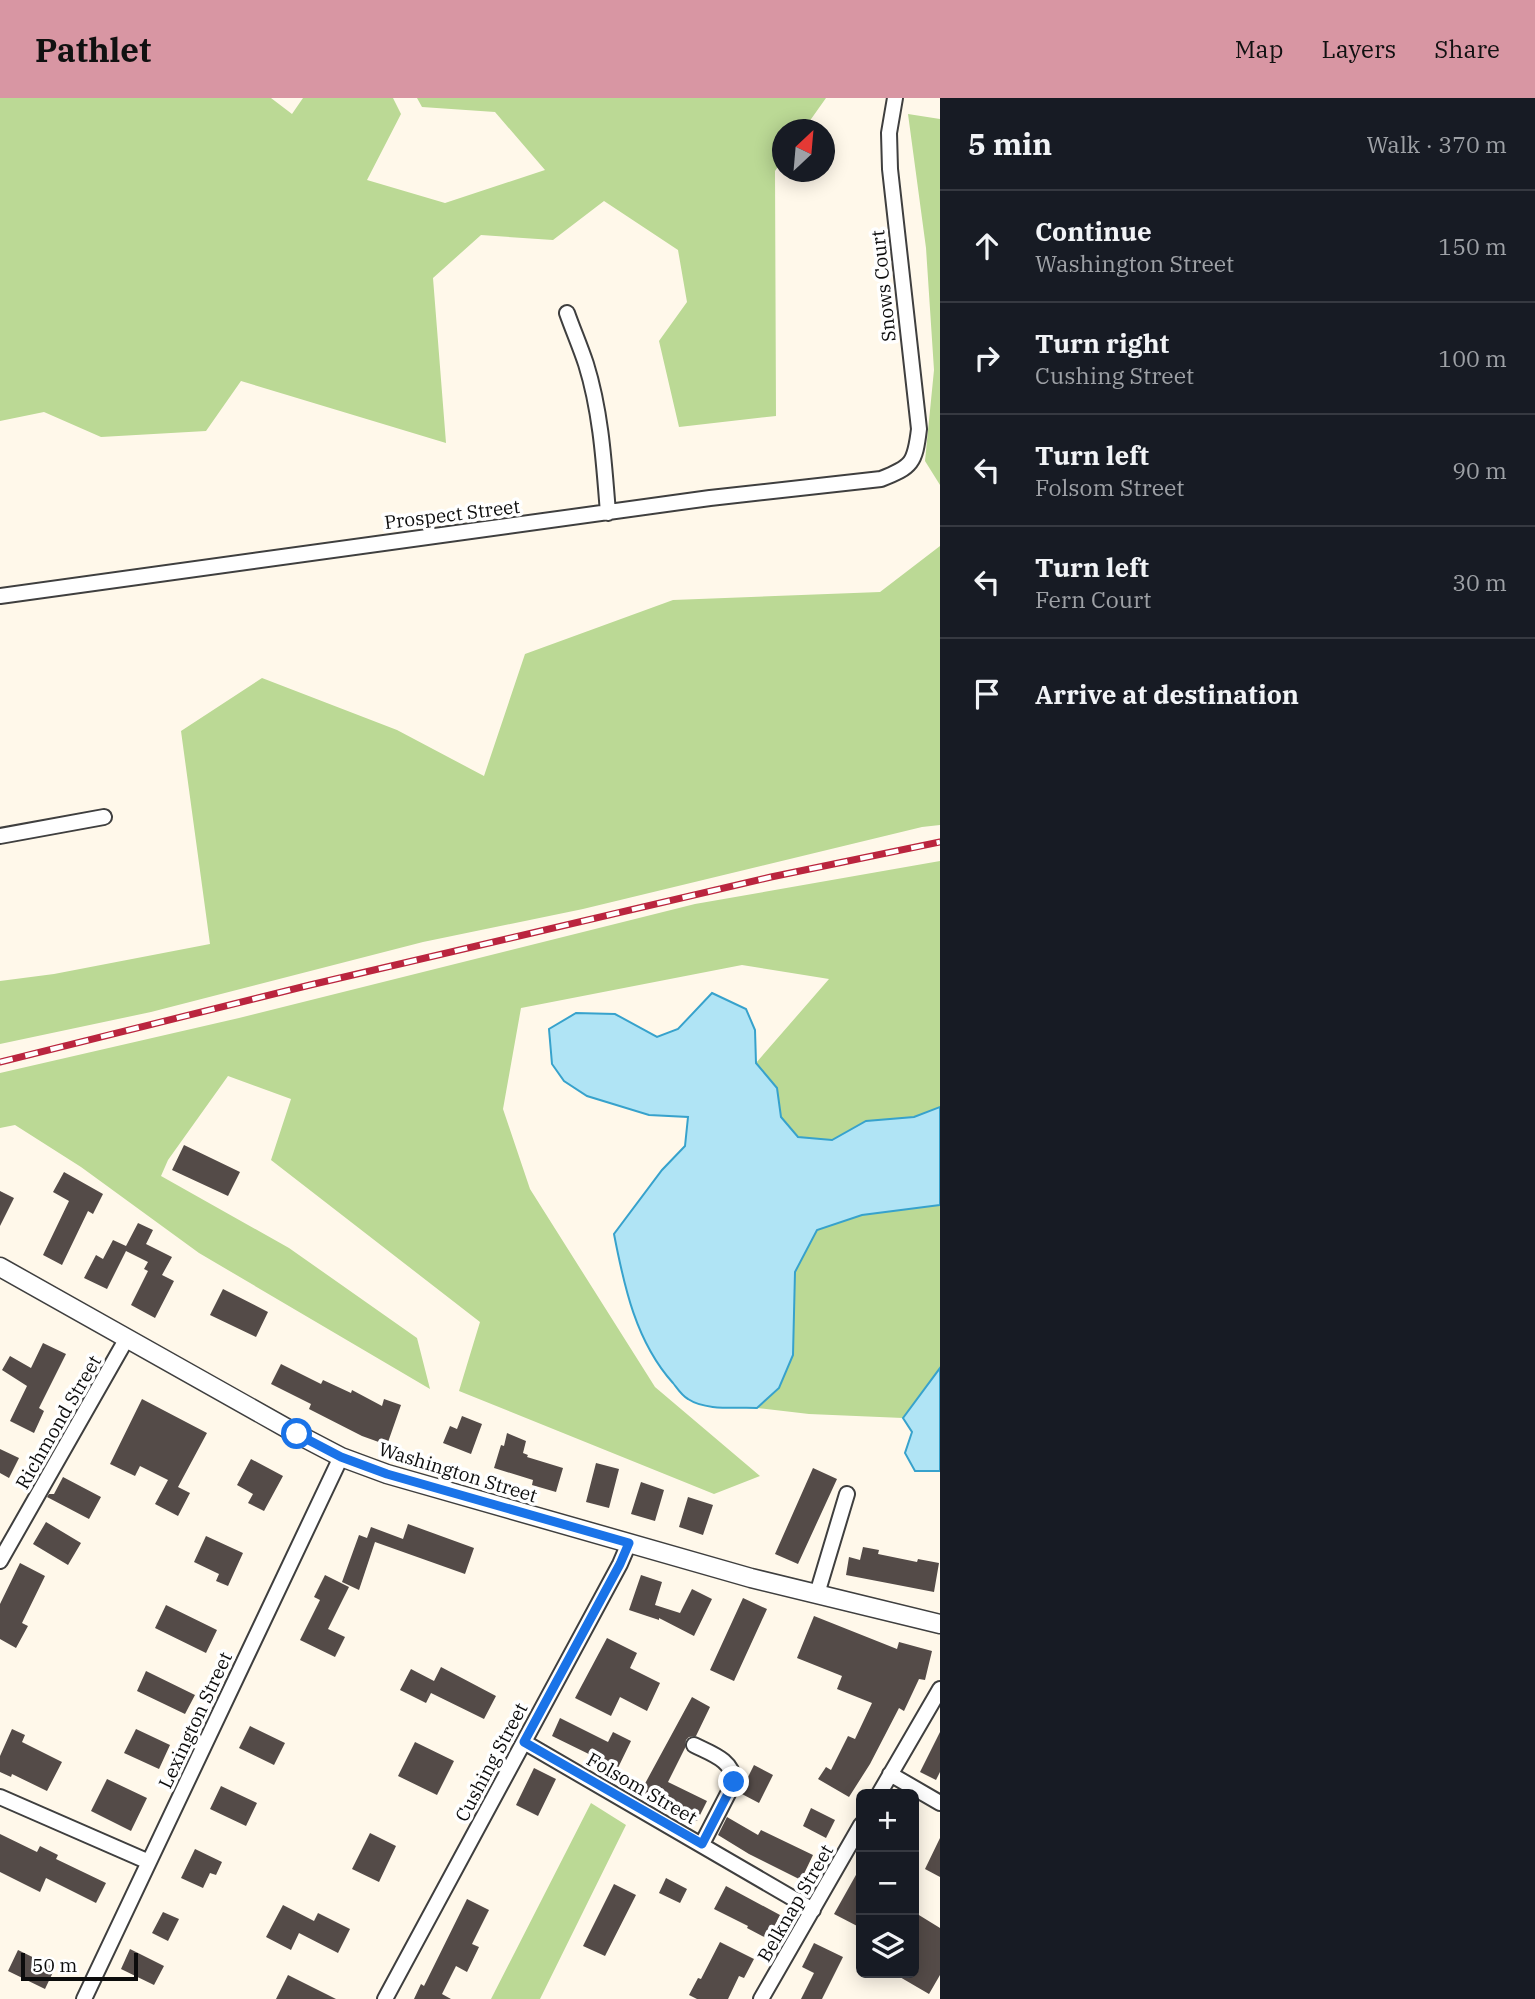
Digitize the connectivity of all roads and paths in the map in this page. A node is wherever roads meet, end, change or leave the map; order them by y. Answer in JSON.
{"nodes":[{"id":1,"x":895,"y":98,"type":"edge"},
{"id":2,"x":567,"y":313,"type":"dead end"},
{"id":3,"x":907,"y":467,"type":"joint"},
{"id":4,"x":608,"y":513,"type":"junction"},
{"id":5,"x":0,"y":596,"type":"edge"},
{"id":6,"x":104,"y":817,"type":"dead end"},
{"id":7,"x":0,"y":836,"type":"edge"},
{"id":8,"x":0,"y":1268,"type":"edge"},
{"id":9,"x":127,"y":1338,"type":"junction"},
{"id":10,"x":341,"y":1457,"type":"junction"},
{"id":11,"x":847,"y":1494,"type":"dead end"},
{"id":12,"x":629,"y":1543,"type":"junction"},
{"id":13,"x":0,"y":1561,"type":"edge"},
{"id":14,"x":817,"y":1594,"type":"junction"},
{"id":15,"x":940,"y":1623,"type":"edge"},
{"id":16,"x":940,"y":1689,"type":"edge"},
{"id":17,"x":524,"y":1742,"type":"junction"},
{"id":18,"x":694,"y":1745,"type":"dead end"},
{"id":19,"x":890,"y":1774,"type":"junction"},
{"id":20,"x":882,"y":1789,"type":"edge"},
{"id":21,"x":0,"y":1797,"type":"edge"},
{"id":22,"x":940,"y":1803,"type":"edge"},
{"id":23,"x":856,"y":1834,"type":"edge"},
{"id":24,"x":702,"y":1844,"type":"junction"},
{"id":25,"x":149,"y":1862,"type":"junction"},
{"id":26,"x":813,"y":1910,"type":"junction"},
{"id":27,"x":84,"y":1999,"type":"edge"},
{"id":28,"x":385,"y":1999,"type":"edge"},
{"id":29,"x":761,"y":1999,"type":"edge"}],
"edges":[{"from":1,"to":3,"type":"street","name":"Snows Court"},
{"from":2,"to":4,"type":"street"},
{"from":3,"to":4,"type":"street","name":"Prospect Street"},
{"from":4,"to":5,"type":"street","name":"Prospect Street"},
{"from":6,"to":7,"type":"street"},
{"from":8,"to":9,"type":"street","name":"Washington Street"},
{"from":9,"to":10,"type":"street","name":"Washington Street"},
{"from":9,"to":13,"type":"street","name":"Richmond Street"},
{"from":10,"to":12,"type":"street","name":"Washington Street"},
{"from":10,"to":25,"type":"street","name":"Lexington Street"},
{"from":11,"to":14,"type":"street"},
{"from":12,"to":14,"type":"street","name":"Washington Street"},
{"from":12,"to":17,"type":"street","name":"Cushing Street"},
{"from":14,"to":15,"type":"street","name":"Washington Street"},
{"from":16,"to":19,"type":"street"},
{"from":17,"to":24,"type":"street","name":"Folsom Street"},
{"from":17,"to":28,"type":"street","name":"Cushing Street"},
{"from":18,"to":24,"type":"street"},
{"from":19,"to":20,"type":"street"},
{"from":19,"to":22,"type":"street"},
{"from":21,"to":25,"type":"street"},
{"from":23,"to":26,"type":"street","name":"Belknap Street"},
{"from":24,"to":26,"type":"street","name":"Folsom Street"},
{"from":25,"to":27,"type":"street","name":"Lexington Street"},
{"from":26,"to":29,"type":"street","name":"Belknap Street"}]}
